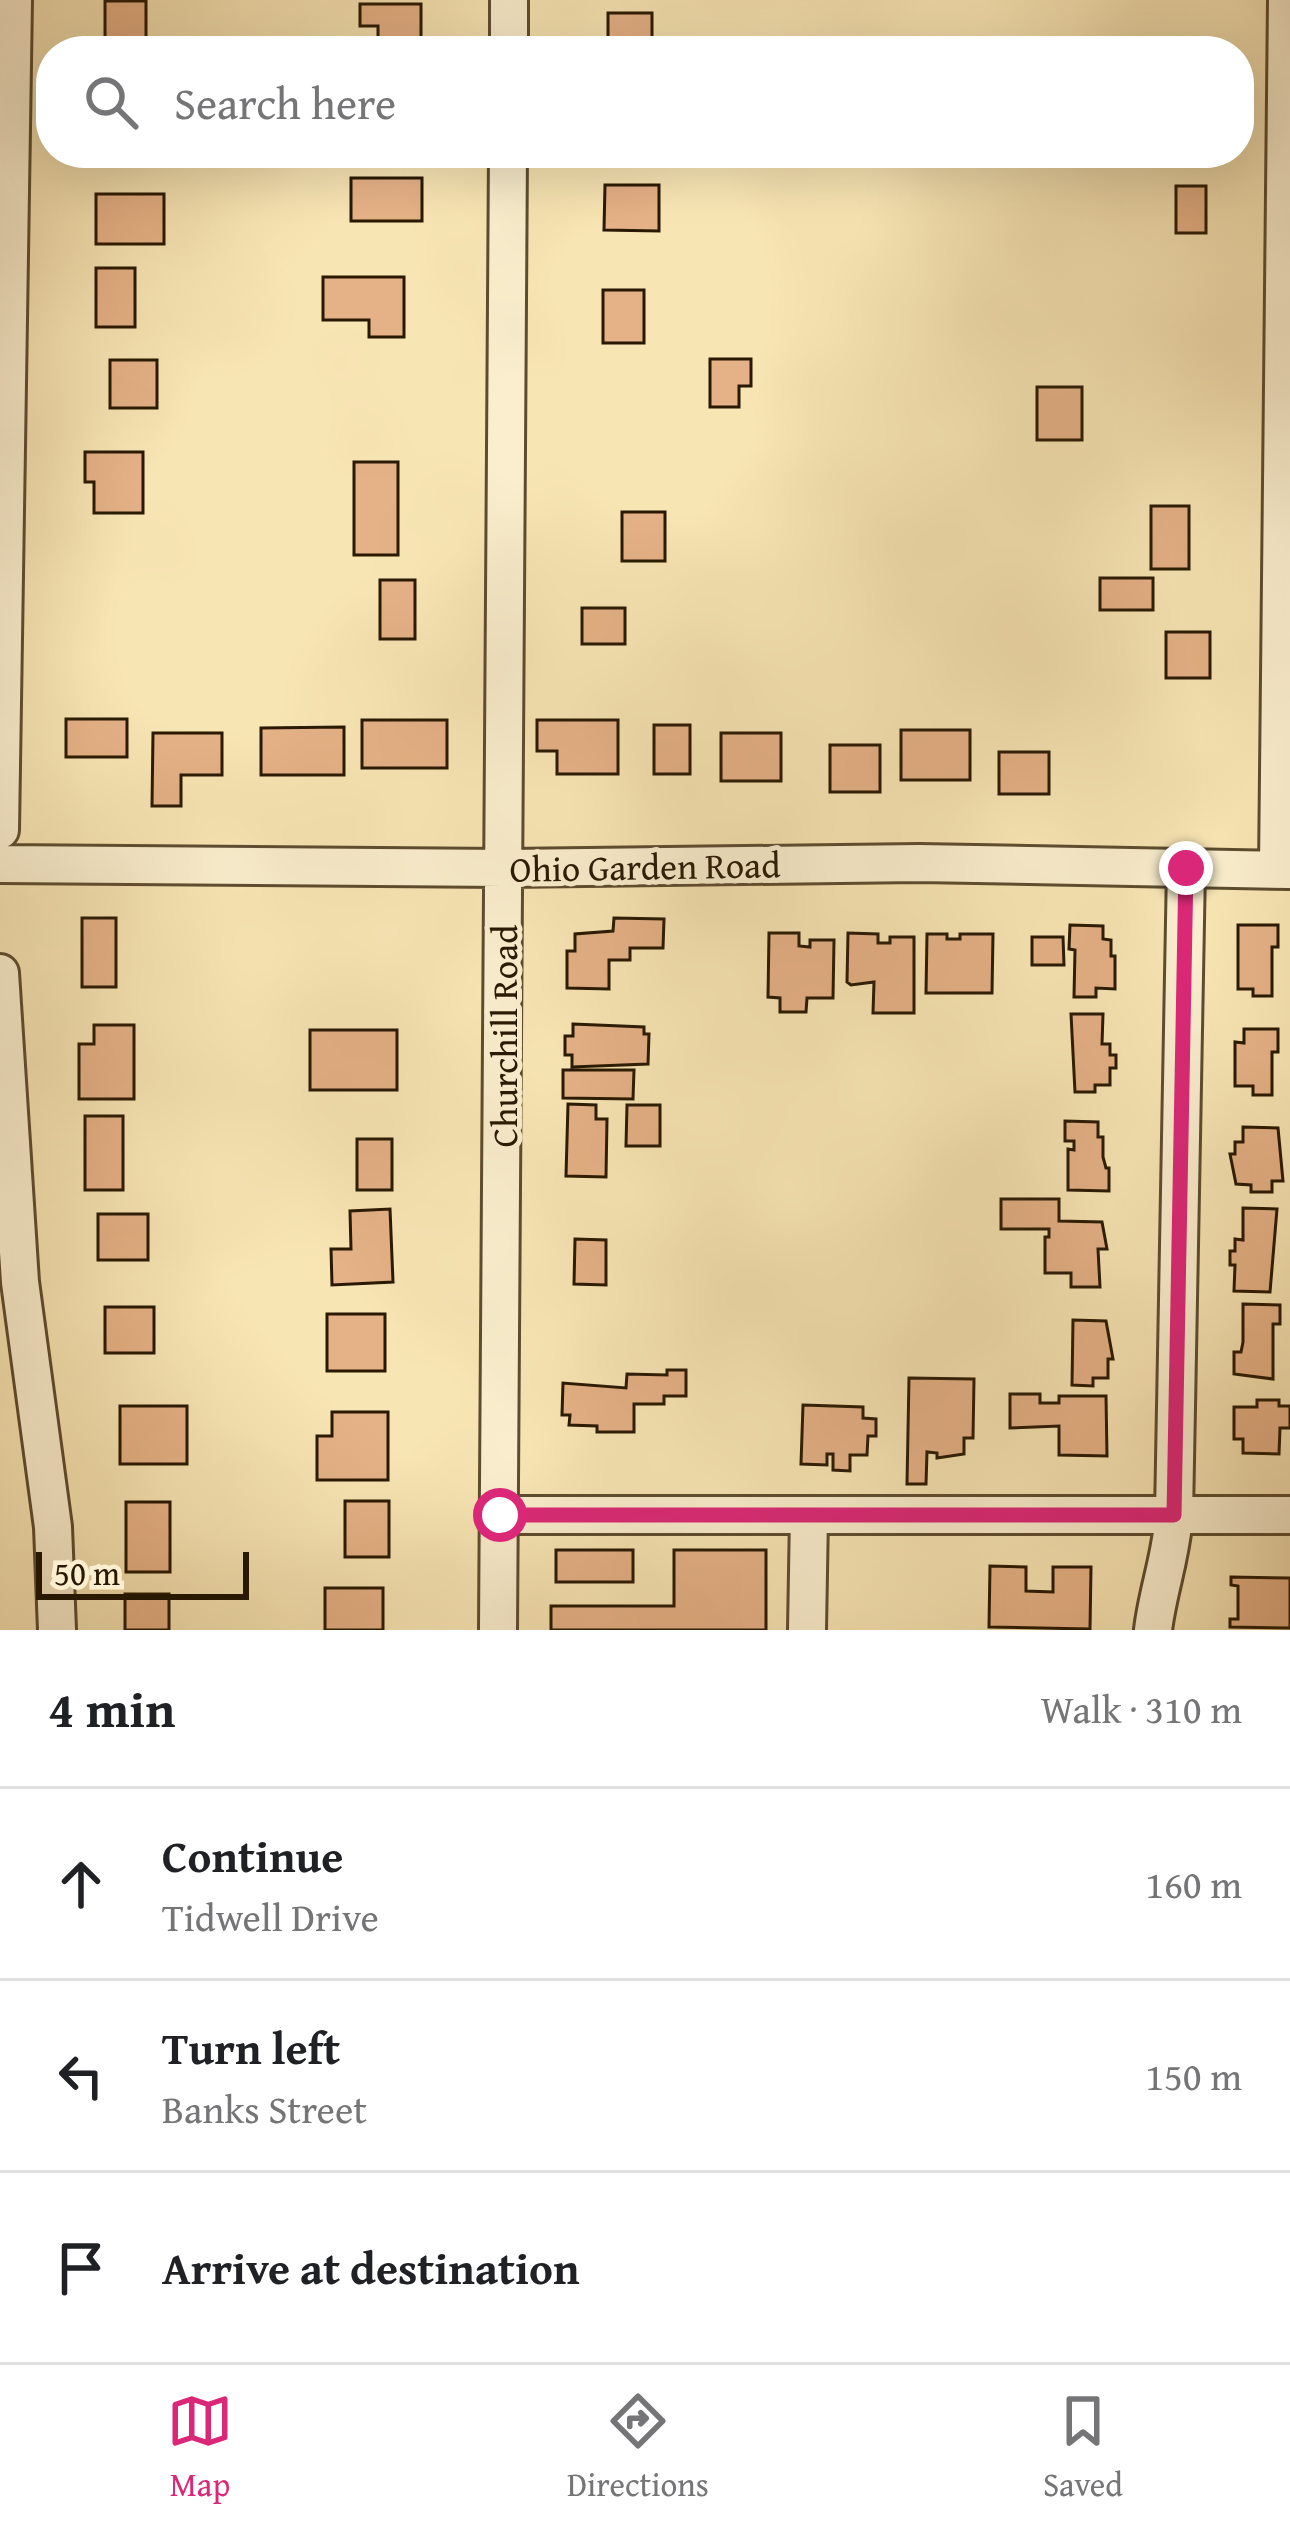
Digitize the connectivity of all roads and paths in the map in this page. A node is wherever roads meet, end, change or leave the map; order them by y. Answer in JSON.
{"nodes":[{"id":1,"x":13,"y":0,"type":"edge"},
{"id":2,"x":509,"y":0,"type":"edge"},
{"id":3,"x":1287,"y":0,"type":"edge"},
{"id":4,"x":509,"y":36,"type":"edge"},
{"id":5,"x":6,"y":67,"type":"edge"},
{"id":6,"x":6,"y":125,"type":"edge"},
{"id":7,"x":508,"y":168,"type":"edge"},
{"id":8,"x":4,"y":402,"type":"edge"},
{"id":9,"x":2,"y":627,"type":"edge"},
{"id":10,"x":0,"y":830,"type":"edge"},
{"id":11,"x":0,"y":864,"type":"edge"},
{"id":12,"x":504,"y":868,"type":"junction"},
{"id":13,"x":1186,"y":868,"type":"junction"},
{"id":14,"x":1284,"y":870,"type":"edge"},
{"id":15,"x":0,"y":973,"type":"edge"},
{"id":16,"x":500,"y":1515,"type":"junction"},
{"id":17,"x":808,"y":1515,"type":"junction"},
{"id":18,"x":1174,"y":1515,"type":"junction"},
{"id":19,"x":1290,"y":1515,"type":"edge"},
{"id":20,"x":57,"y":1630,"type":"edge"},
{"id":21,"x":498,"y":1630,"type":"edge"},
{"id":22,"x":807,"y":1630,"type":"edge"},
{"id":23,"x":1153,"y":1630,"type":"edge"}],
"edges":[{"from":1,"to":5,"type":"street"},
{"from":2,"to":4,"type":"street"},
{"from":3,"to":14,"type":"street"},
{"from":5,"to":6,"type":"street"},
{"from":6,"to":8,"type":"street"},
{"from":7,"to":12,"type":"street","name":"Churchill Road"},
{"from":8,"to":9,"type":"street"},
{"from":9,"to":10,"type":"street"},
{"from":11,"to":12,"type":"street","name":"Ohio Garden Road"},
{"from":12,"to":13,"type":"street","name":"Ohio Garden Road"},
{"from":12,"to":16,"type":"street","name":"Churchill Road"},
{"from":13,"to":14,"type":"street","name":"Ohio Garden Road"},
{"from":13,"to":18,"type":"street"},
{"from":15,"to":20,"type":"street"},
{"from":16,"to":17,"type":"street"},
{"from":16,"to":21,"type":"street","name":"Churchill Road"},
{"from":17,"to":18,"type":"street"},
{"from":17,"to":22,"type":"street"},
{"from":18,"to":19,"type":"street"},
{"from":18,"to":23,"type":"street"}]}
